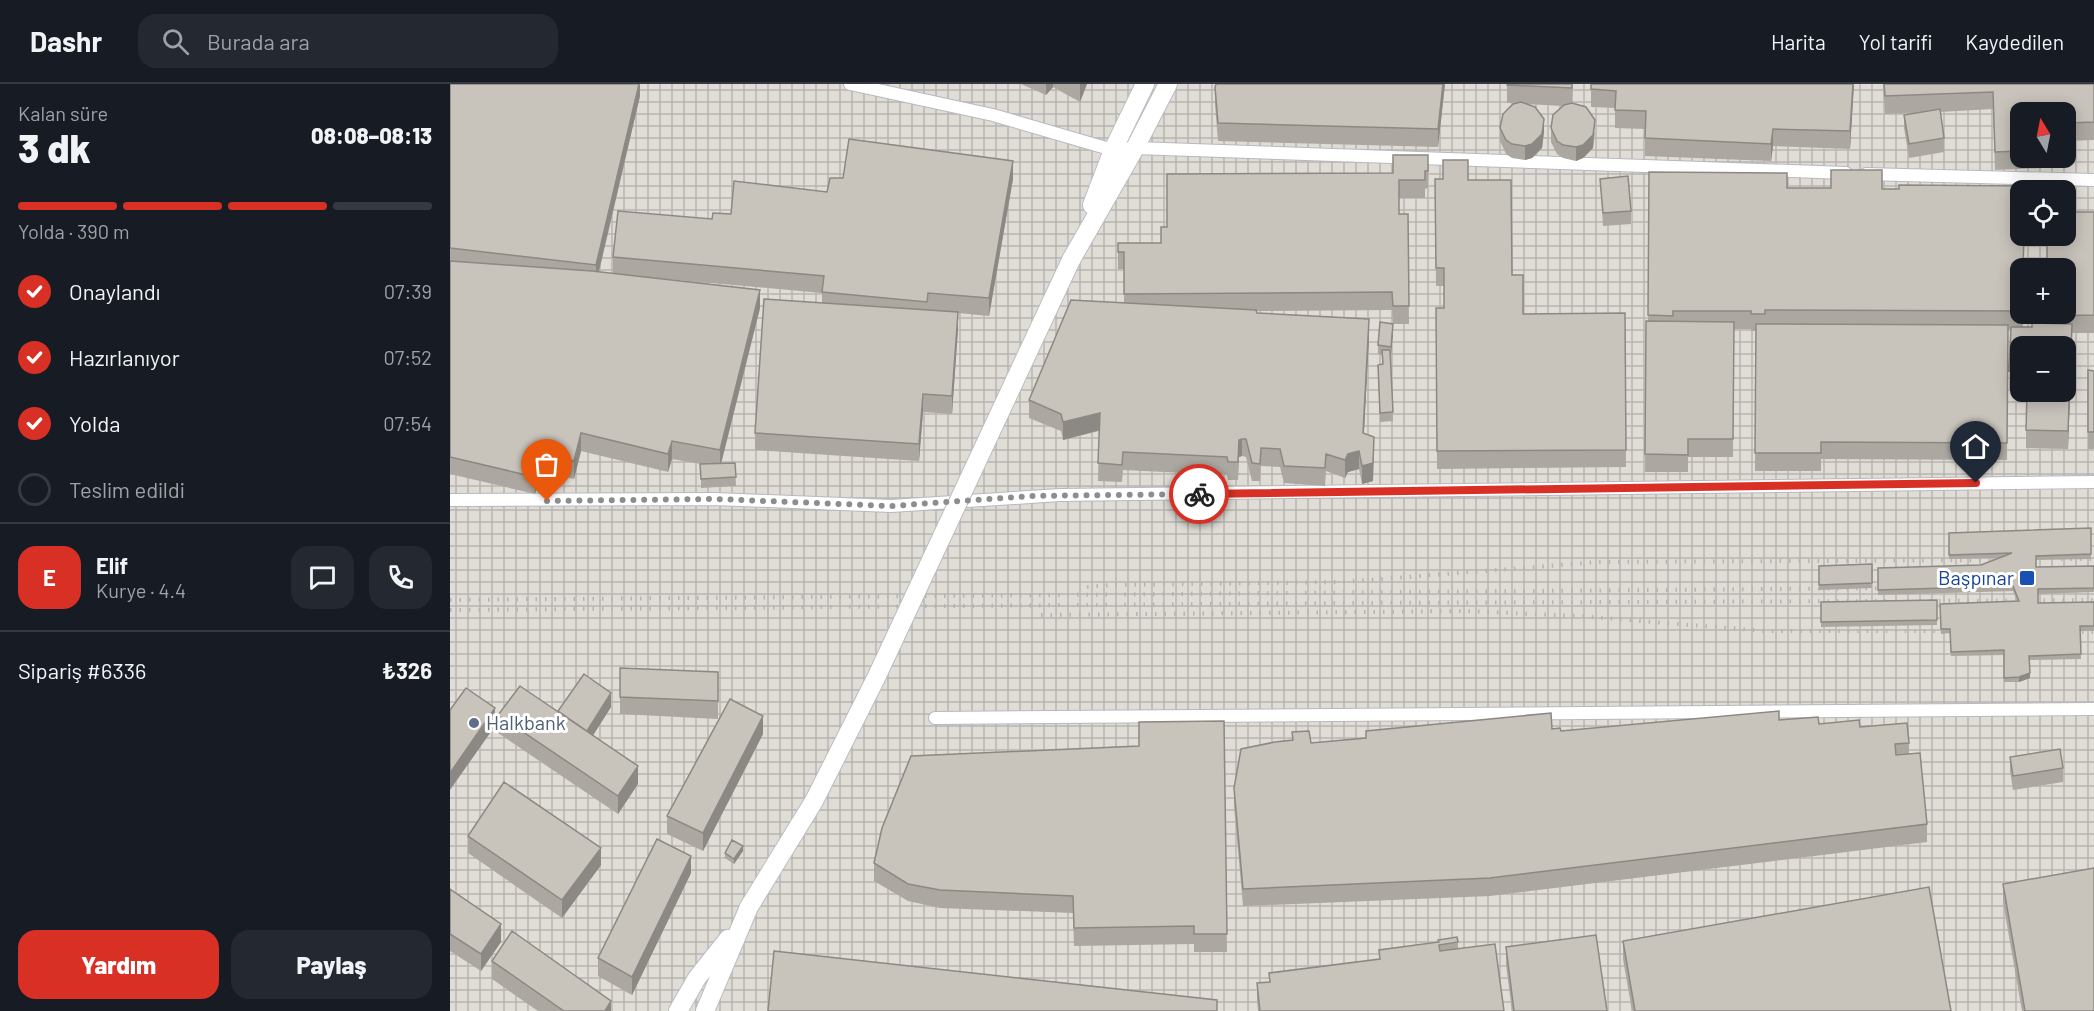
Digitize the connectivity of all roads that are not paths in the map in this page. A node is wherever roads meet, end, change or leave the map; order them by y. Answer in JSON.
{"nodes":[{"id":1,"x":850,"y":84,"type":"edge"},
{"id":2,"x":1145,"y":84,"type":"edge"},
{"id":3,"x":1168,"y":84,"type":"edge"},
{"id":4,"x":1135,"y":148,"type":"junction"},
{"id":5,"x":1113,"y":150,"type":"junction"},
{"id":6,"x":2094,"y":180,"type":"edge"},
{"id":7,"x":1071,"y":260,"type":"junction"},
{"id":8,"x":2094,"y":482,"type":"edge"},
{"id":9,"x":450,"y":500,"type":"edge"},
{"id":10,"x":2094,"y":709,"type":"edge"},
{"id":11,"x":936,"y":718,"type":"dead end"},
{"id":12,"x":741,"y":924,"type":"junction"},
{"id":13,"x":678,"y":1011,"type":"edge"},
{"id":14,"x":705,"y":1011,"type":"edge"}],
"edges":[{"from":1,"to":5,"type":"street"},
{"from":2,"to":5,"type":"street"},
{"from":3,"to":4,"type":"street"},
{"from":4,"to":5,"type":"street"},
{"from":4,"to":6,"type":"street"},
{"from":4,"to":7,"type":"street"},
{"from":5,"to":7,"type":"street"},
{"from":7,"to":12,"type":"street","bridge":true},
{"from":8,"to":9,"type":"street"},
{"from":10,"to":11,"type":"street"},
{"from":12,"to":13,"type":"street"},
{"from":12,"to":14,"type":"street"}]}
